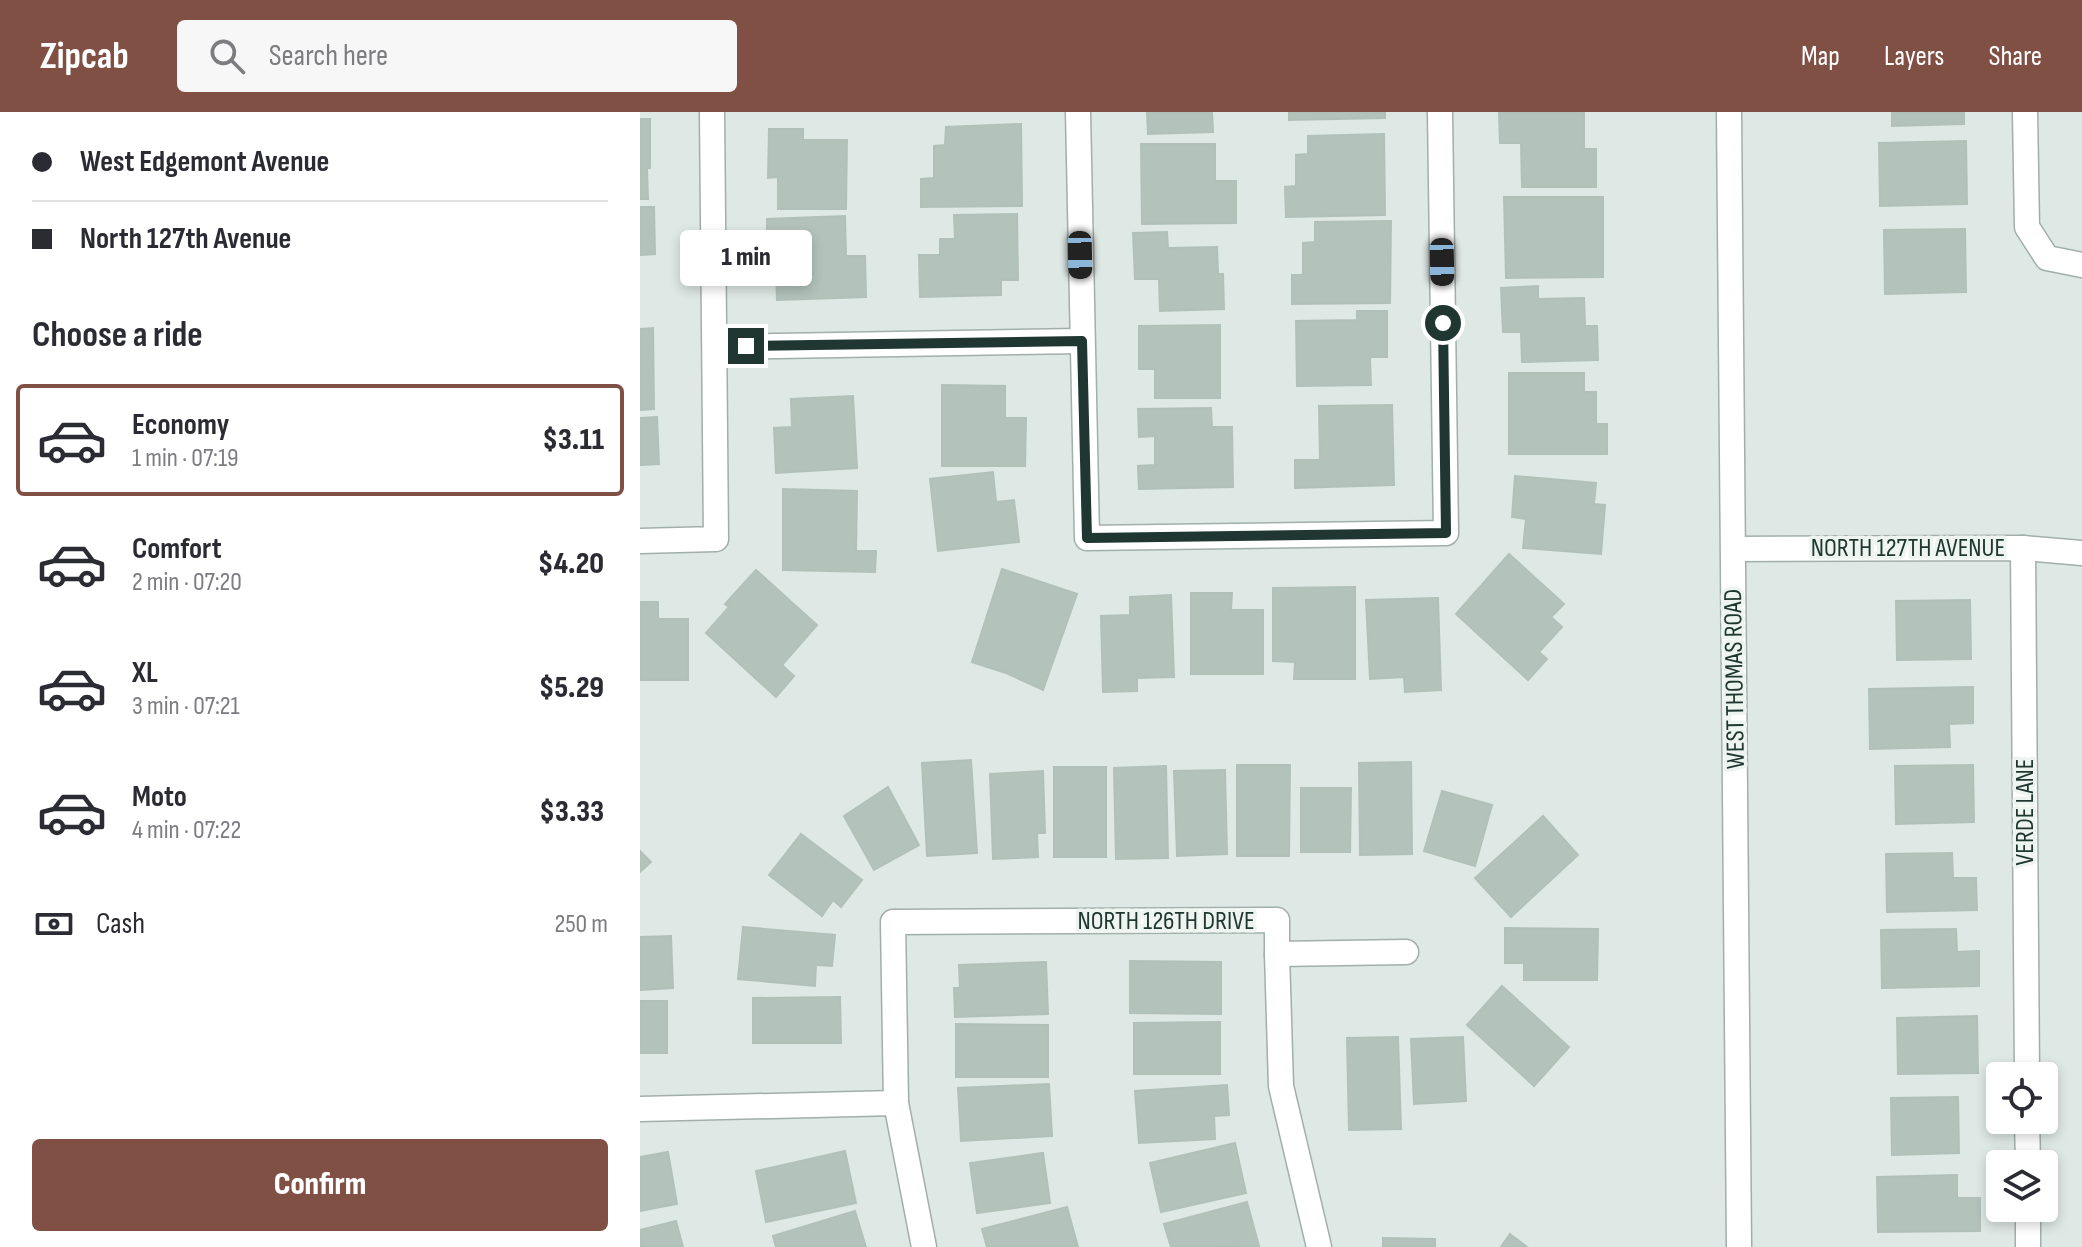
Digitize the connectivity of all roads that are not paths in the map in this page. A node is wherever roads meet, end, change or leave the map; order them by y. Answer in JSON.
{"nodes":[{"id":1,"x":712,"y":112,"type":"edge"},
{"id":2,"x":1078,"y":112,"type":"edge"},
{"id":3,"x":1440,"y":112,"type":"edge"},
{"id":4,"x":1729,"y":112,"type":"edge"},
{"id":5,"x":2025,"y":112,"type":"edge"},
{"id":6,"x":2082,"y":265,"type":"edge"},
{"id":7,"x":1082,"y":341,"type":"junction"},
{"id":8,"x":716,"y":347,"type":"junction"},
{"id":9,"x":640,"y":541,"type":"edge"},
{"id":10,"x":2023,"y":548,"type":"junction"},
{"id":11,"x":1734,"y":549,"type":"junction"},
{"id":12,"x":2082,"y":553,"type":"edge"},
{"id":13,"x":1406,"y":952,"type":"dead end"},
{"id":14,"x":1277,"y":954,"type":"junction"},
{"id":15,"x":2027,"y":1062,"type":"edge"},
{"id":16,"x":896,"y":1103,"type":"junction"},
{"id":17,"x":640,"y":1109,"type":"edge"},
{"id":18,"x":2028,"y":1222,"type":"edge"},
{"id":19,"x":924,"y":1247,"type":"edge"},
{"id":20,"x":1319,"y":1247,"type":"edge"},
{"id":21,"x":1739,"y":1247,"type":"edge"},
{"id":22,"x":2028,"y":1247,"type":"edge"}],
"edges":[{"from":1,"to":8,"type":"street"},
{"from":2,"to":7,"type":"street"},
{"from":3,"to":7,"type":"street"},
{"from":4,"to":11,"type":"street","name":"WEST THOMAS ROAD"},
{"from":5,"to":6,"type":"street"},
{"from":7,"to":8,"type":"street"},
{"from":8,"to":9,"type":"street"},
{"from":10,"to":11,"type":"street","name":"NORTH 127TH AVENUE"},
{"from":10,"to":12,"type":"street","name":"NORTH 127TH AVENUE"},
{"from":10,"to":15,"type":"street","name":"VERDE LANE"},
{"from":11,"to":21,"type":"street","name":"WEST THOMAS ROAD"},
{"from":13,"to":14,"type":"street","name":"NORTH 126TH DRIVE"},
{"from":14,"to":16,"type":"street","name":"NORTH 126TH DRIVE"},
{"from":14,"to":20,"type":"street"},
{"from":16,"to":17,"type":"street"},
{"from":16,"to":19,"type":"street"},
{"from":18,"to":22,"type":"street"}]}
